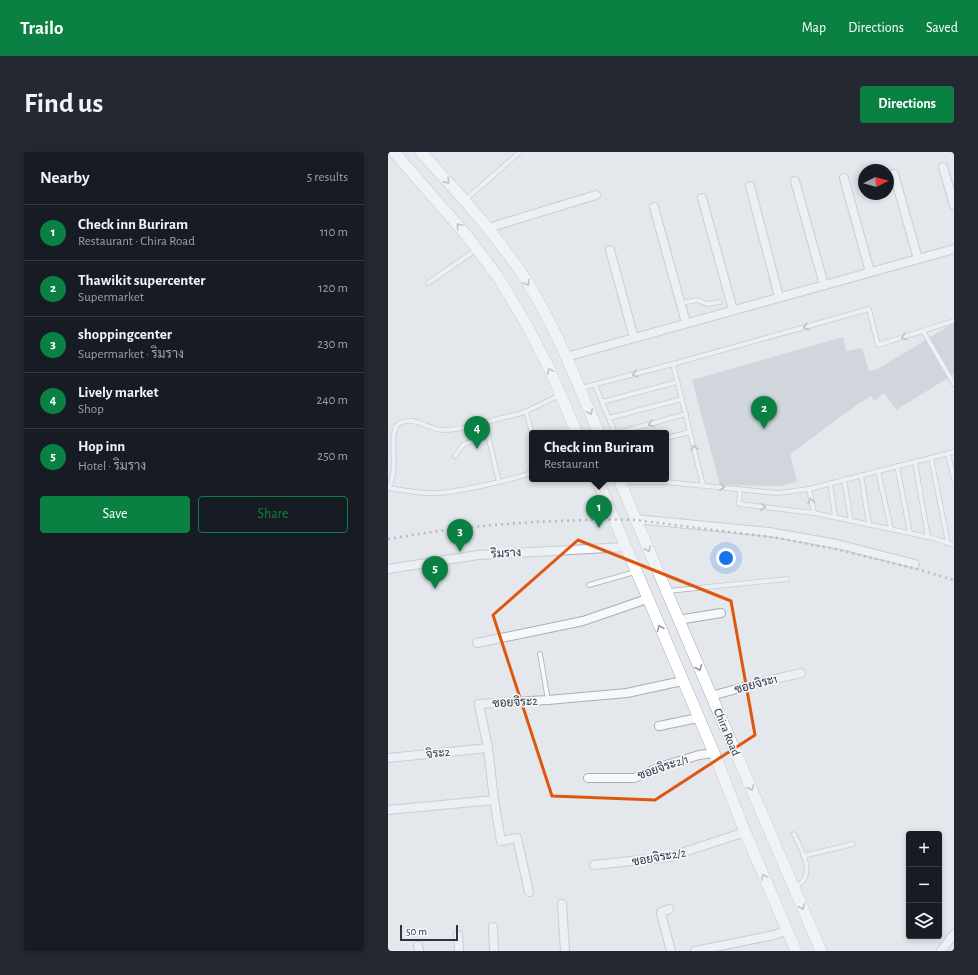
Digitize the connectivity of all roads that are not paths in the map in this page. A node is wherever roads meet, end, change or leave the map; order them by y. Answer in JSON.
{"nodes":[{"id":1,"x":394,"y":152,"type":"edge"},
{"id":2,"x":421,"y":152,"type":"edge"},
{"id":3,"x":520,"y":152,"type":"edge"},
{"id":4,"x":943,"y":167,"type":"dead end"},
{"id":5,"x":894,"y":174,"type":"dead end"},
{"id":6,"x":844,"y":178,"type":"dead end"},
{"id":7,"x":795,"y":181,"type":"dead end"},
{"id":8,"x":750,"y":186,"type":"dead end"},
{"id":9,"x":596,"y":195,"type":"dead end"},
{"id":10,"x":702,"y":198,"type":"dead end"},
{"id":11,"x":465,"y":201,"type":"junction"},
{"id":12,"x":954,"y":205,"type":"edge"},
{"id":13,"x":654,"y":207,"type":"dead end"},
{"id":14,"x":488,"y":228,"type":"junction"},
{"id":15,"x":477,"y":249,"type":"junction"},
{"id":16,"x":954,"y":249,"type":"edge"},
{"id":17,"x":610,"y":250,"type":"dead end"},
{"id":18,"x":918,"y":259,"type":"junction"},
{"id":19,"x":870,"y":272,"type":"junction"},
{"id":20,"x":428,"y":283,"type":"dead end"},
{"id":21,"x":824,"y":285,"type":"junction"},
{"id":22,"x":779,"y":297,"type":"junction"},
{"id":23,"x":720,"y":302,"type":"dead end"},
{"id":24,"x":680,"y":303,"type":"junction"},
{"id":25,"x":732,"y":310,"type":"junction"},
{"id":26,"x":954,"y":321,"type":"edge"},
{"id":27,"x":686,"y":323,"type":"junction"},
{"id":28,"x":923,"y":331,"type":"junction"},
{"id":29,"x":634,"y":338,"type":"junction"},
{"id":30,"x":566,"y":357,"type":"junction"},
{"id":31,"x":673,"y":364,"type":"junction"},
{"id":32,"x":677,"y":382,"type":"junction"},
{"id":33,"x":954,"y":384,"type":"edge"},
{"id":34,"x":595,"y":385,"type":"junction"},
{"id":35,"x":579,"y":388,"type":"junction"},
{"id":36,"x":560,"y":395,"type":"junction"},
{"id":37,"x":682,"y":399,"type":"junction"},
{"id":38,"x":602,"y":402,"type":"junction"},
{"id":39,"x":526,"y":412,"type":"junction"},
{"id":40,"x":686,"y":414,"type":"junction"},
{"id":41,"x":608,"y":418,"type":"junction"},
{"id":42,"x":484,"y":423,"type":"junction"},
{"id":43,"x":531,"y":430,"type":"edge"},
{"id":44,"x":576,"y":430,"type":"edge"},
{"id":45,"x":598,"y":430,"type":"edge"},
{"id":46,"x":614,"y":430,"type":"edge"},
{"id":47,"x":627,"y":430,"type":"edge"},
{"id":48,"x":690,"y":432,"type":"junction"},
{"id":49,"x":487,"y":434,"type":"junction"},
{"id":50,"x":669,"y":437,"type":"edge"},
{"id":51,"x":954,"y":452,"type":"edge"},
{"id":52,"x":948,"y":454,"type":"junction"},
{"id":53,"x":455,"y":456,"type":"dead end"},
{"id":54,"x":931,"y":458,"type":"junction"},
{"id":55,"x":915,"y":462,"type":"junction"},
{"id":56,"x":896,"y":466,"type":"junction"},
{"id":57,"x":878,"y":471,"type":"junction"},
{"id":58,"x":529,"y":474,"type":"edge"},
{"id":59,"x":861,"y":475,"type":"junction"},
{"id":60,"x":844,"y":479,"type":"junction"},
{"id":61,"x":954,"y":480,"type":"edge"},
{"id":62,"x":499,"y":482,"type":"junction"},
{"id":63,"x":598,"y":482,"type":"edge"},
{"id":64,"x":621,"y":482,"type":"edge"},
{"id":65,"x":665,"y":482,"type":"edge"},
{"id":66,"x":830,"y":483,"type":"junction"},
{"id":67,"x":703,"y":485,"type":"junction"},
{"id":68,"x":388,"y":488,"type":"edge"},
{"id":69,"x":740,"y":489,"type":"junction"},
{"id":70,"x":809,"y":489,"type":"junction"},
{"id":71,"x":814,"y":513,"type":"junction"},
{"id":72,"x":612,"y":515,"type":"junction"},
{"id":73,"x":634,"y":516,"type":"junction"},
{"id":74,"x":835,"y":517,"type":"junction"},
{"id":75,"x":851,"y":521,"type":"junction"},
{"id":76,"x":869,"y":524,"type":"junction"},
{"id":77,"x":891,"y":529,"type":"junction"},
{"id":78,"x":910,"y":533,"type":"junction"},
{"id":79,"x":928,"y":537,"type":"junction"},
{"id":80,"x":948,"y":543,"type":"junction"},
{"id":81,"x":954,"y":545,"type":"edge"},
{"id":82,"x":626,"y":547,"type":"junction"},
{"id":83,"x":915,"y":564,"type":"dead end"},
{"id":84,"x":388,"y":570,"type":"edge"},
{"id":85,"x":636,"y":571,"type":"junction"},
{"id":86,"x":787,"y":579,"type":"dead end"},
{"id":87,"x":590,"y":585,"type":"dead end"},
{"id":88,"x":666,"y":591,"type":"junction"},
{"id":89,"x":647,"y":599,"type":"junction"},
{"id":90,"x":721,"y":613,"type":"dead end"},
{"id":91,"x":678,"y":620,"type":"junction"},
{"id":92,"x":477,"y":643,"type":"dead end"},
{"id":93,"x":540,"y":654,"type":"dead end"},
{"id":94,"x":801,"y":673,"type":"dead end"},
{"id":95,"x":682,"y":681,"type":"junction"},
{"id":96,"x":711,"y":696,"type":"junction"},
{"id":97,"x":548,"y":700,"type":"junction"},
{"id":98,"x":698,"y":718,"type":"junction"},
{"id":99,"x":659,"y":726,"type":"dead end"},
{"id":100,"x":488,"y":748,"type":"junction"},
{"id":101,"x":714,"y":753,"type":"junction"},
{"id":102,"x":388,"y":758,"type":"edge"},
{"id":103,"x":588,"y":778,"type":"dead end"},
{"id":104,"x":494,"y":800,"type":"junction"},
{"id":105,"x":388,"y":810,"type":"edge"},
{"id":106,"x":745,"y":832,"type":"junction"},
{"id":107,"x":794,"y":834,"type":"dead end"},
{"id":108,"x":853,"y":844,"type":"dead end"},
{"id":109,"x":803,"y":856,"type":"junction"},
{"id":110,"x":594,"y":865,"type":"dead end"},
{"id":111,"x":794,"y":889,"type":"junction"},
{"id":112,"x":529,"y":892,"type":"dead end"},
{"id":113,"x":562,"y":904,"type":"dead end"},
{"id":114,"x":669,"y":909,"type":"dead end"},
{"id":115,"x":492,"y":927,"type":"dead end"},
{"id":116,"x":788,"y":930,"type":"junction"},
{"id":117,"x":458,"y":935,"type":"dead end"},
{"id":118,"x":953,"y":938,"type":"edge"},
{"id":119,"x":718,"y":949,"type":"edge"},
{"id":120,"x":459,"y":951,"type":"edge"},
{"id":121,"x":494,"y":951,"type":"edge"},
{"id":122,"x":565,"y":951,"type":"edge"},
{"id":123,"x":671,"y":951,"type":"edge"},
{"id":124,"x":695,"y":951,"type":"edge"},
{"id":125,"x":796,"y":951,"type":"edge"},
{"id":126,"x":821,"y":951,"type":"edge"},
{"id":127,"x":941,"y":951,"type":"edge"}],
"edges":[{"from":15,"to":1,"type":"main road","one_way":true},
{"from":2,"to":11,"type":"main road","one_way":true},
{"from":3,"to":11,"type":"lane"},
{"from":4,"to":12,"type":"street"},
{"from":5,"to":18,"type":"street"},
{"from":6,"to":19,"type":"street"},
{"from":7,"to":21,"type":"street"},
{"from":8,"to":22,"type":"street"},
{"from":9,"to":14,"type":"street"},
{"from":10,"to":25,"type":"street"},
{"from":11,"to":14,"type":"main road"},
{"from":13,"to":24,"type":"street"},
{"from":14,"to":30,"type":"main road","one_way":true},
{"from":15,"to":20,"type":"lane"},
{"from":36,"to":15,"type":"main road","one_way":true},
{"from":16,"to":18,"type":"street"},
{"from":17,"to":29,"type":"street"},
{"from":18,"to":19,"type":"street"},
{"from":19,"to":21,"type":"street"},
{"from":21,"to":22,"type":"street"},
{"from":22,"to":25,"type":"street"},
{"from":23,"to":24,"type":"lane"},
{"from":24,"to":27,"type":"street"},
{"from":25,"to":27,"type":"street"},
{"from":26,"to":28,"type":"lane"},
{"from":27,"to":29,"type":"street"},
{"from":28,"to":31,"type":"lane","one_way":true},
{"from":28,"to":33,"type":"lane"},
{"from":29,"to":30,"type":"street"},
{"from":30,"to":35,"type":"main road"},
{"from":31,"to":32,"type":"lane"},
{"from":31,"to":34,"type":"lane","one_way":true},
{"from":32,"to":37,"type":"lane"},
{"from":32,"to":38,"type":"lane"},
{"from":34,"to":35,"type":"lane"},
{"from":34,"to":38,"type":"lane"},
{"from":35,"to":45,"type":"main road","one_way":true},
{"from":36,"to":39,"type":"lane"},
{"from":36,"to":44,"type":"main road"},
{"from":37,"to":40,"type":"lane"},
{"from":37,"to":41,"type":"lane"},
{"from":38,"to":41,"type":"lane"},
{"from":39,"to":42,"type":"lane"},
{"from":39,"to":43,"type":"lane"},
{"from":40,"to":47,"type":"lane","one_way":true},
{"from":40,"to":48,"type":"lane"},
{"from":41,"to":46,"type":"lane"},
{"from":42,"to":49,"type":"lane"},
{"from":42,"to":68,"type":"lane"},
{"from":48,"to":50,"type":"lane"},
{"from":67,"to":48,"type":"lane","one_way":true},
{"from":49,"to":53,"type":"lane"},
{"from":49,"to":62,"type":"lane"},
{"from":51,"to":52,"type":"lane"},
{"from":52,"to":54,"type":"lane"},
{"from":52,"to":61,"type":"lane"},
{"from":54,"to":55,"type":"lane"},
{"from":54,"to":80,"type":"lane"},
{"from":55,"to":56,"type":"lane"},
{"from":55,"to":79,"type":"lane"},
{"from":56,"to":57,"type":"lane"},
{"from":56,"to":78,"type":"lane"},
{"from":57,"to":59,"type":"lane"},
{"from":57,"to":77,"type":"lane"},
{"from":58,"to":62,"type":"lane"},
{"from":59,"to":60,"type":"lane"},
{"from":59,"to":76,"type":"lane"},
{"from":60,"to":66,"type":"lane"},
{"from":60,"to":75,"type":"lane"},
{"from":62,"to":68,"type":"lane"},
{"from":63,"to":72,"type":"main road","name":"Chira Road"},
{"from":64,"to":73,"type":"main road","name":"Chira Road"},
{"from":65,"to":67,"type":"lane"},
{"from":66,"to":70,"type":"lane"},
{"from":66,"to":74,"type":"lane"},
{"from":67,"to":69,"type":"lane","one_way":true},
{"from":69,"to":70,"type":"lane"},
{"from":69,"to":71,"type":"lane","one_way":true},
{"from":71,"to":70,"type":"lane","one_way":true},
{"from":71,"to":74,"type":"lane"},
{"from":72,"to":73,"type":"main road"},
{"from":72,"to":82,"type":"main road","name":"Chira Road"},
{"from":73,"to":83,"type":"street"},
{"from":73,"to":88,"type":"main road","name":"Chira Road","one_way":true},
{"from":74,"to":75,"type":"lane"},
{"from":75,"to":76,"type":"lane"},
{"from":76,"to":77,"type":"lane"},
{"from":77,"to":78,"type":"lane"},
{"from":78,"to":79,"type":"lane"},
{"from":79,"to":80,"type":"lane"},
{"from":80,"to":81,"type":"lane"},
{"from":82,"to":84,"type":"street","name":"ริมราง"},
{"from":82,"to":85,"type":"main road","name":"Chira Road"},
{"from":85,"to":87,"type":"lane"},
{"from":85,"to":89,"type":"main road","name":"Chira Road"},
{"from":86,"to":88,"type":"lane"},
{"from":88,"to":91,"type":"main road","name":"Chira Road"},
{"from":89,"to":92,"type":"street"},
{"from":95,"to":89,"type":"main road","name":"Chira Road","one_way":true},
{"from":90,"to":91,"type":"street"},
{"from":91,"to":96,"type":"main road","name":"Chira Road","one_way":true},
{"from":93,"to":97,"type":"lane"},
{"from":94,"to":96,"type":"street","name":"ซอยจิระ1"},
{"from":95,"to":97,"type":"street","name":"ซอยจิระ2"},
{"from":95,"to":98,"type":"main road","name":"Chira Road"},
{"from":96,"to":111,"type":"main road","name":"Chira Road","one_way":true},
{"from":97,"to":100,"type":"street","name":"ซอยจิระ2"},
{"from":98,"to":99,"type":"street"},
{"from":98,"to":101,"type":"main road","name":"Chira Road"},
{"from":100,"to":102,"type":"street","name":"จิระ2"},
{"from":100,"to":104,"type":"street","name":"ซอยจิระ2"},
{"from":101,"to":103,"type":"street","name":"ซอยจิระ2/1"},
{"from":101,"to":106,"type":"main road","name":"Chira Road"},
{"from":104,"to":105,"type":"street"},
{"from":104,"to":112,"type":"street","name":"ซอยจิระ2"},
{"from":106,"to":110,"type":"street","name":"ซอยจิระ2/2"},
{"from":116,"to":106,"type":"main road","name":"Chira Road","one_way":true},
{"from":107,"to":109,"type":"lane"},
{"from":108,"to":109,"type":"lane"},
{"from":109,"to":111,"type":"lane"},
{"from":111,"to":126,"type":"main road","name":"Chira Road","one_way":true},
{"from":113,"to":122,"type":"street"},
{"from":114,"to":123,"type":"street"},
{"from":115,"to":121,"type":"street"},
{"from":116,"to":119,"type":"street"},
{"from":116,"to":125,"type":"main road","name":"Chira Road"},
{"from":117,"to":120,"type":"street"},
{"from":118,"to":127,"type":"street"},
{"from":119,"to":124,"type":"street"}]}
